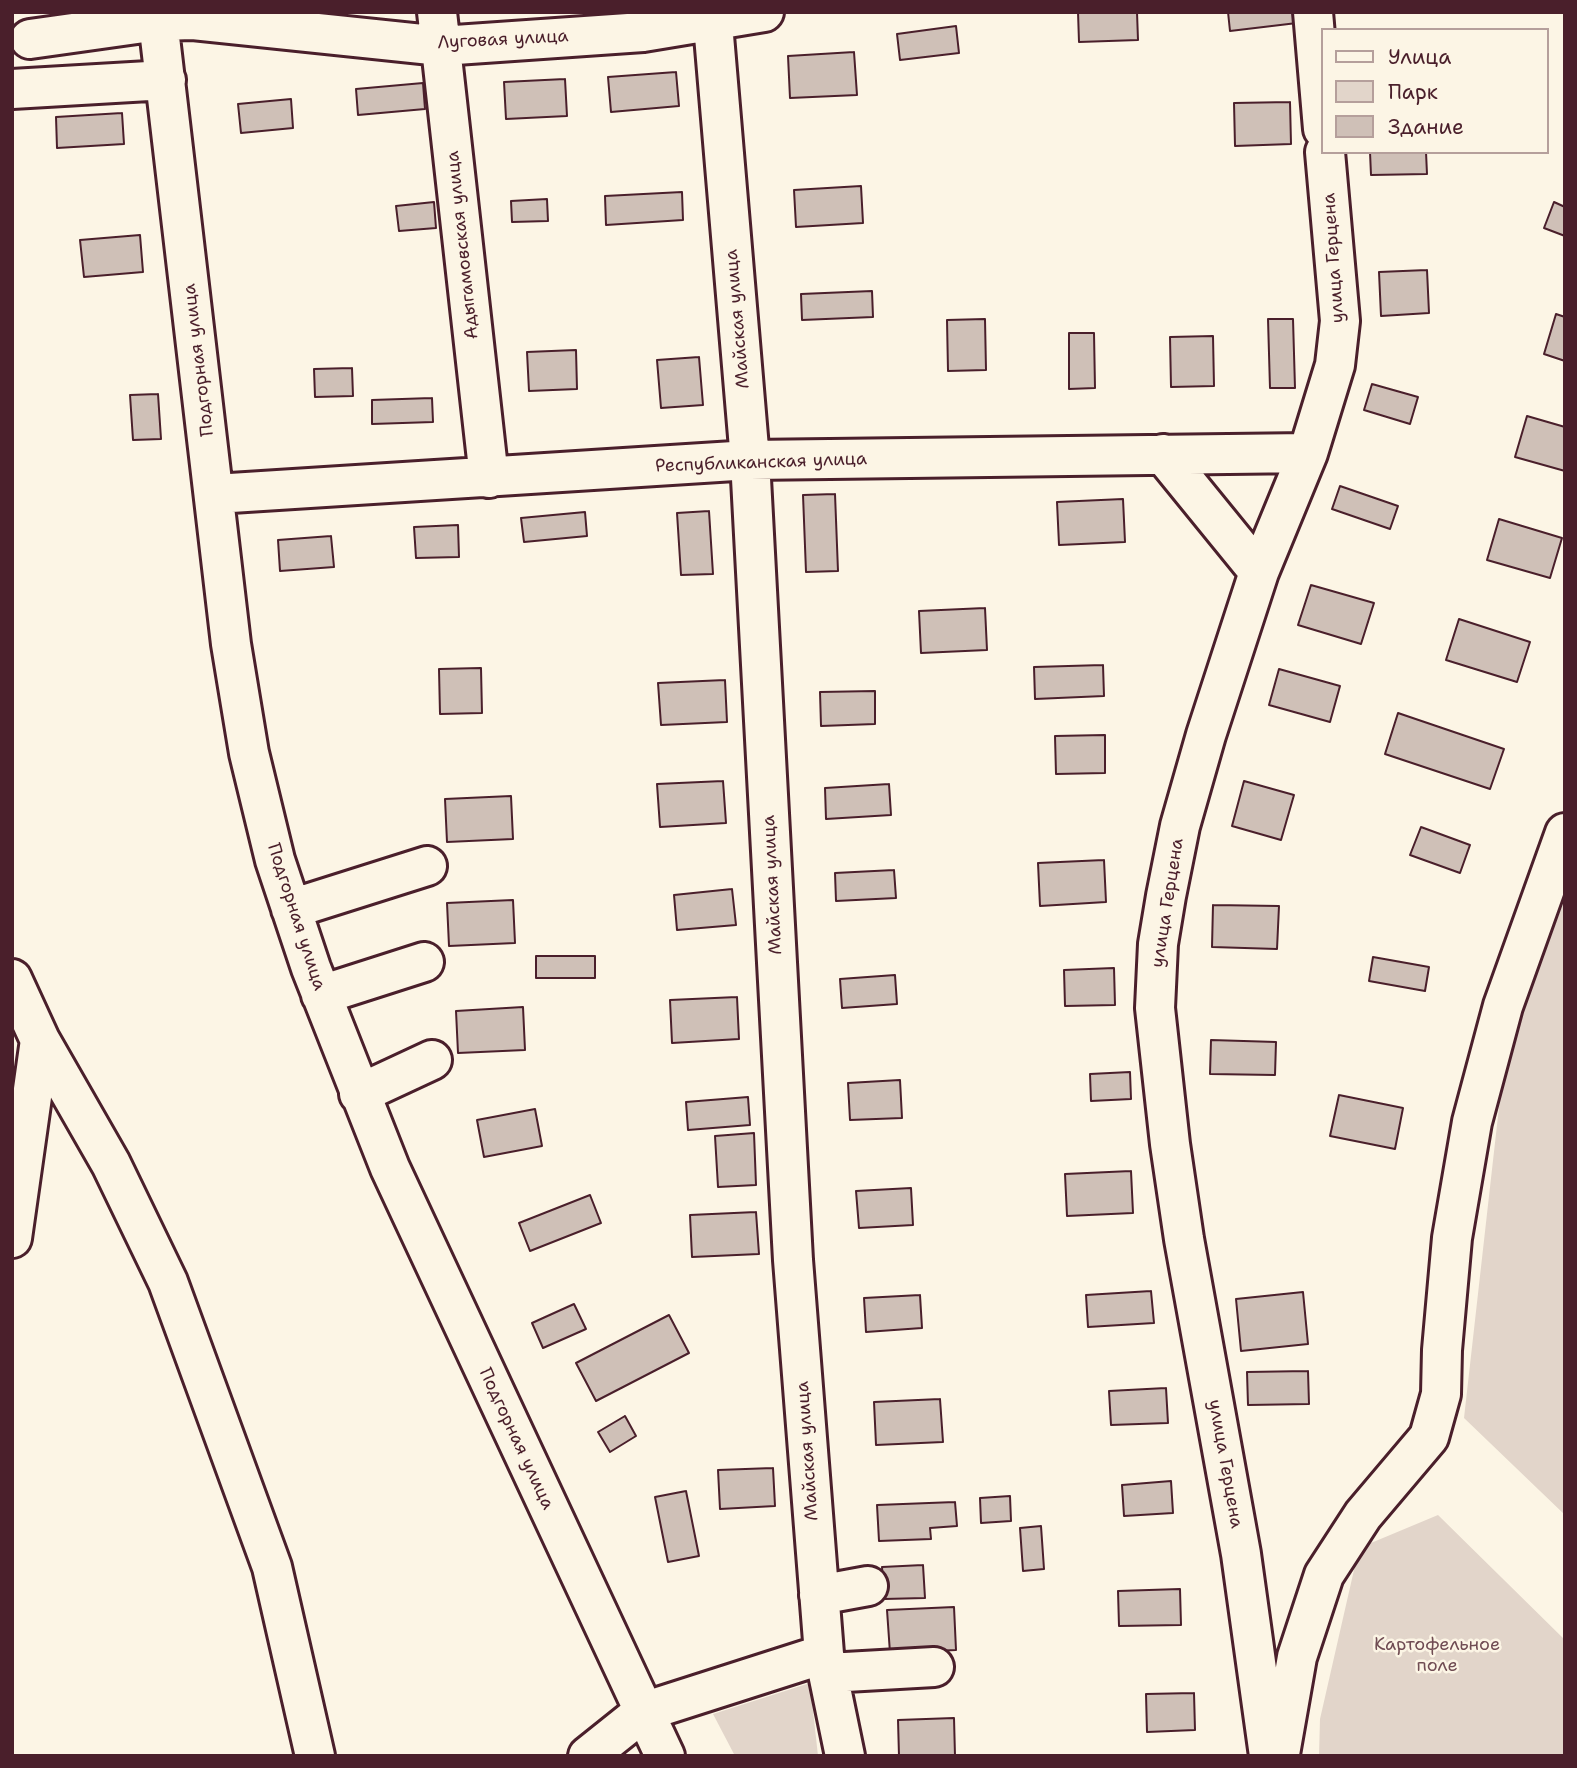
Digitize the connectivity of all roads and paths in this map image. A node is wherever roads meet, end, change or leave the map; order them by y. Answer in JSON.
{"nodes":[{"id":1,"x":764,"y":12,"type":"edge"},
{"id":2,"x":1313,"y":12,"type":"edge"},
{"id":3,"x":712,"y":16,"type":"edge"},
{"id":4,"x":158,"y":17,"type":"edge"},
{"id":5,"x":439,"y":29,"type":"edge"},
{"id":6,"x":643,"y":32,"type":"junction"},
{"id":7,"x":30,"y":38,"type":"dead end"},
{"id":8,"x":717,"y":60,"type":"junction"},
{"id":9,"x":166,"y":80,"type":"junction"},
{"id":10,"x":12,"y":89,"type":"edge"},
{"id":11,"x":1322,"y":117,"type":"edge"},
{"id":12,"x":1325,"y":154,"type":"edge"},
{"id":13,"x":1308,"y":453,"type":"junction"},
{"id":14,"x":1163,"y":454,"type":"junction"},
{"id":15,"x":750,"y":460,"type":"junction"},
{"id":16,"x":489,"y":478,"type":"junction"},
{"id":17,"x":215,"y":494,"type":"junction"},
{"id":18,"x":1259,"y":572,"type":"junction"},
{"id":19,"x":1565,"y":833,"type":"edge"},
{"id":20,"x":427,"y":866,"type":"dead end"},
{"id":21,"x":291,"y":909,"type":"junction"},
{"id":22,"x":424,"y":962,"type":"dead end"},
{"id":23,"x":12,"y":979,"type":"edge"},
{"id":24,"x":321,"y":995,"type":"junction"},
{"id":25,"x":40,"y":1040,"type":"junction"},
{"id":26,"x":432,"y":1060,"type":"dead end"},
{"id":27,"x":359,"y":1094,"type":"junction"},
{"id":28,"x":12,"y":1238,"type":"edge"},
{"id":29,"x":867,"y":1586,"type":"dead end"},
{"id":30,"x":819,"y":1595,"type":"junction"},
{"id":31,"x":826,"y":1664,"type":"junction"},
{"id":32,"x":934,"y":1667,"type":"dead end"},
{"id":33,"x":643,"y":1712,"type":"junction"},
{"id":34,"x":314,"y":1756,"type":"edge"},
{"id":35,"x":588,"y":1756,"type":"edge"},
{"id":36,"x":665,"y":1756,"type":"edge"},
{"id":37,"x":845,"y":1756,"type":"edge"},
{"id":38,"x":1269,"y":1756,"type":"edge"},
{"id":39,"x":1280,"y":1756,"type":"edge"}],
"edges":[{"from":1,"to":3,"type":"street","name":"Луговая улица"},
{"from":2,"to":11,"type":"street"},
{"from":3,"to":6,"type":"street","name":"Луговая улица"},
{"from":3,"to":8,"type":"street","name":"Майская улица"},
{"from":4,"to":5,"type":"street","name":"Луговая улица"},
{"from":4,"to":7,"type":"street","name":"Луговая улица"},
{"from":4,"to":9,"type":"street","name":"Подгорная улица"},
{"from":5,"to":6,"type":"street","name":"Луговая улица"},
{"from":5,"to":16,"type":"street","name":"Адыгамовская улица"},
{"from":6,"to":8,"type":"street"},
{"from":8,"to":15,"type":"street","name":"Майская улица"},
{"from":9,"to":10,"type":"street"},
{"from":9,"to":17,"type":"street","name":"Подгорная улица"},
{"from":12,"to":13,"type":"street","name":"улица Герцена"},
{"from":13,"to":14,"type":"street","name":"Республиканская улица"},
{"from":13,"to":18,"type":"street","name":"улица Герцена"},
{"from":14,"to":15,"type":"street","name":"Республиканская улица"},
{"from":14,"to":18,"type":"street"},
{"from":15,"to":16,"type":"street","name":"Республиканская улица"},
{"from":15,"to":30,"type":"street","name":"Майская улица"},
{"from":16,"to":17,"type":"street","name":"Республиканская улица"},
{"from":17,"to":21,"type":"street","name":"Подгорная улица"},
{"from":18,"to":38,"type":"street","name":"улица Герцена"},
{"from":19,"to":39,"type":"street"},
{"from":20,"to":21,"type":"street"},
{"from":21,"to":24,"type":"street","name":"Подгорная улица"},
{"from":22,"to":24,"type":"street"},
{"from":23,"to":25,"type":"street"},
{"from":24,"to":27,"type":"street","name":"Подгорная улица"},
{"from":25,"to":28,"type":"street"},
{"from":25,"to":34,"type":"street"},
{"from":26,"to":27,"type":"street"},
{"from":27,"to":33,"type":"street","name":"Подгорная улица"},
{"from":29,"to":30,"type":"street"},
{"from":30,"to":31,"type":"street","name":"Майская улица"},
{"from":31,"to":32,"type":"street"},
{"from":31,"to":33,"type":"street"},
{"from":31,"to":37,"type":"street","name":"Майская улица"},
{"from":33,"to":35,"type":"street"},
{"from":33,"to":36,"type":"street","name":"Подгорная улица"}]}
